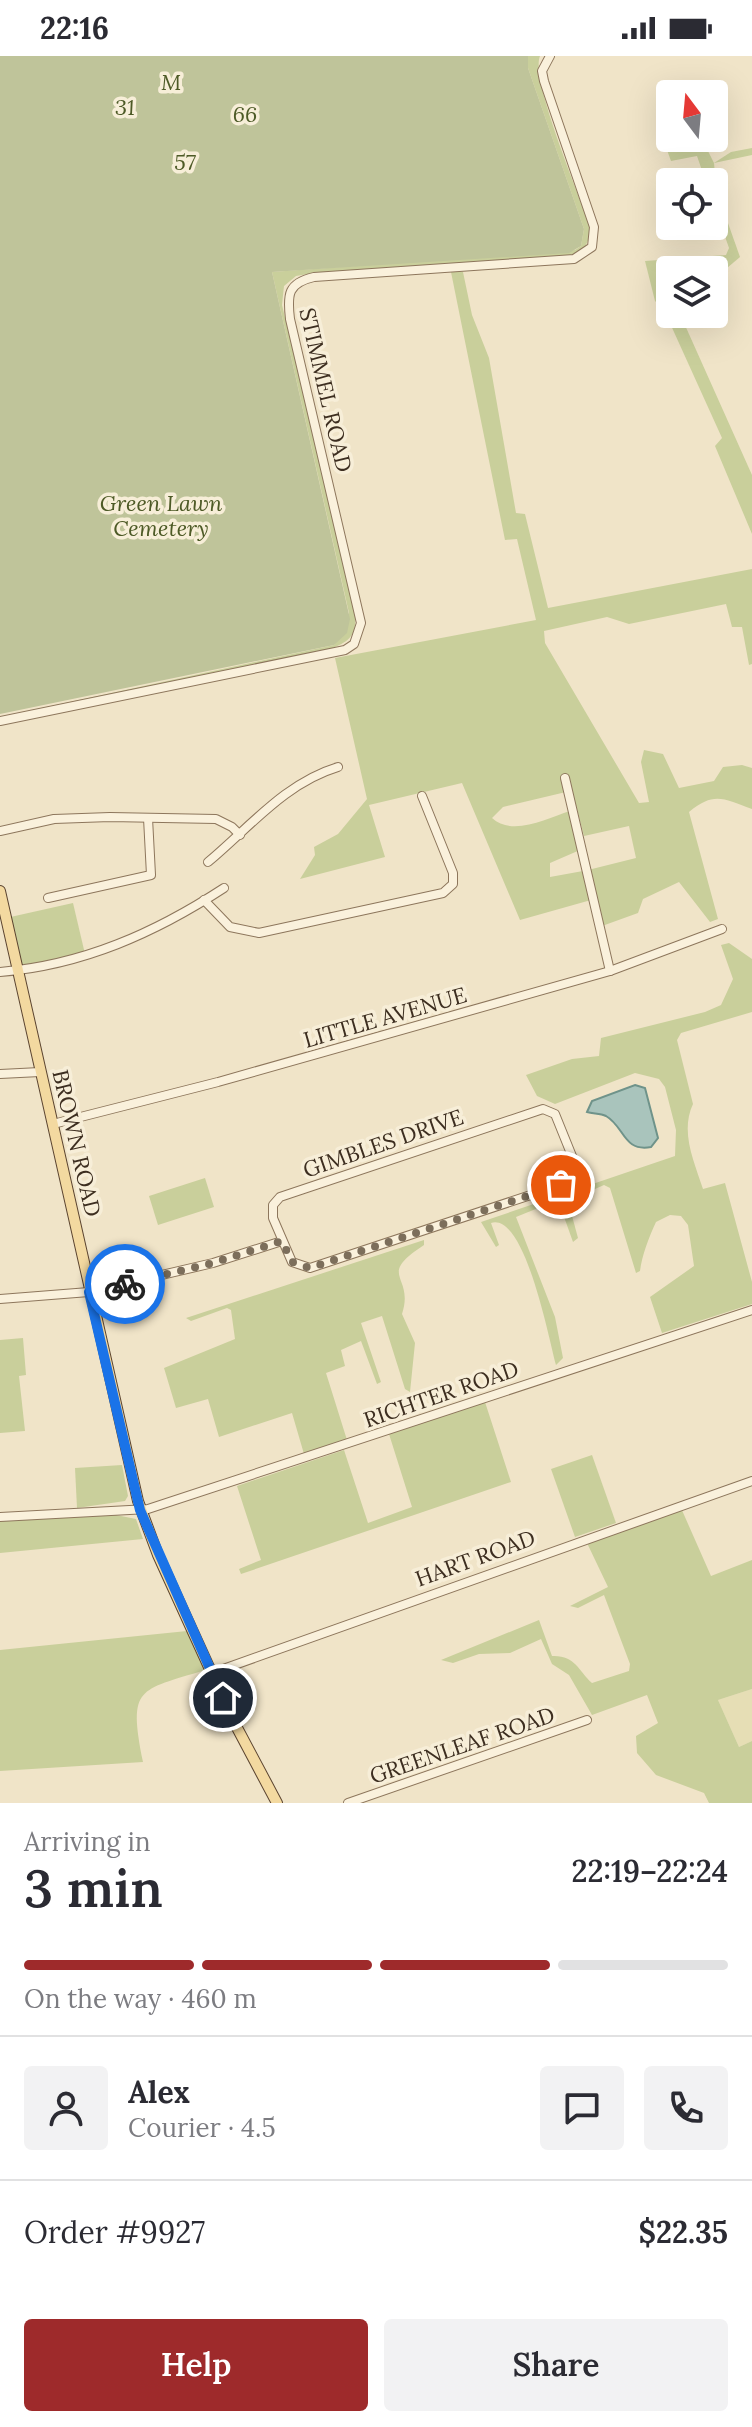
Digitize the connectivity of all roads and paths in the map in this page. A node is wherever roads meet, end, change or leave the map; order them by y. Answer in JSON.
{"nodes":[{"id":1,"x":550,"y":56,"type":"edge"},
{"id":2,"x":0,"y":721,"type":"edge"},
{"id":3,"x":338,"y":767,"type":"dead end"},
{"id":4,"x":565,"y":778,"type":"dead end"},
{"id":5,"x":422,"y":796,"type":"dead end"},
{"id":6,"x":148,"y":818,"type":"junction"},
{"id":7,"x":0,"y":831,"type":"edge"},
{"id":8,"x":240,"y":835,"type":"junction"},
{"id":9,"x":208,"y":862,"type":"dead end"},
{"id":10,"x":224,"y":888,"type":"dead end"},
{"id":11,"x":0,"y":891,"type":"edge"},
{"id":12,"x":48,"y":898,"type":"dead end"},
{"id":13,"x":204,"y":900,"type":"junction"},
{"id":14,"x":722,"y":929,"type":"dead end"},
{"id":15,"x":18,"y":971,"type":"junction"},
{"id":16,"x":610,"y":971,"type":"junction"},
{"id":17,"x":0,"y":972,"type":"edge"},
{"id":18,"x":40,"y":1072,"type":"junction"},
{"id":19,"x":0,"y":1074,"type":"edge"},
{"id":20,"x":53,"y":1124,"type":"junction"},
{"id":21,"x":282,"y":1241,"type":"junction"},
{"id":22,"x":89,"y":1292,"type":"junction"},
{"id":23,"x":0,"y":1299,"type":"edge"},
{"id":24,"x":752,"y":1310,"type":"edge"},
{"id":25,"x":752,"y":1481,"type":"edge"},
{"id":26,"x":140,"y":1510,"type":"junction"},
{"id":27,"x":0,"y":1517,"type":"edge"},
{"id":28,"x":212,"y":1673,"type":"junction"},
{"id":29,"x":587,"y":1720,"type":"dead end"},
{"id":30,"x":277,"y":1803,"type":"edge"},
{"id":31,"x":348,"y":1803,"type":"edge"}],
"edges":[{"from":1,"to":2,"type":"street","name":"STIMMEL ROAD"},
{"from":3,"to":8,"type":"street"},
{"from":4,"to":16,"type":"street"},
{"from":5,"to":13,"type":"street"},
{"from":6,"to":7,"type":"street"},
{"from":6,"to":8,"type":"street"},
{"from":6,"to":12,"type":"street"},
{"from":8,"to":9,"type":"street"},
{"from":10,"to":13,"type":"street"},
{"from":11,"to":15,"type":"main road","name":"BROWN ROAD"},
{"from":13,"to":15,"type":"street"},
{"from":14,"to":16,"type":"street","name":"LITTLE AVENUE"},
{"from":15,"to":17,"type":"street"},
{"from":15,"to":18,"type":"main road","name":"BROWN ROAD"},
{"from":16,"to":20,"type":"street","name":"LITTLE AVENUE"},
{"from":18,"to":19,"type":"street"},
{"from":18,"to":20,"type":"main road","name":"BROWN ROAD"},
{"from":20,"to":22,"type":"main road","name":"BROWN ROAD"},
{"from":21,"to":21,"type":"street","name":"GIMBLES DRIVE"},
{"from":21,"to":22,"type":"street"},
{"from":22,"to":23,"type":"street"},
{"from":22,"to":26,"type":"main road","name":"BROWN ROAD"},
{"from":24,"to":26,"type":"street","name":"RICHTER ROAD"},
{"from":25,"to":28,"type":"street","name":"HART ROAD"},
{"from":26,"to":27,"type":"street","name":"RICHTER ROAD"},
{"from":26,"to":28,"type":"main road","name":"BROWN ROAD"},
{"from":28,"to":30,"type":"main road","name":"BROWN ROAD"},
{"from":29,"to":31,"type":"street","name":"GREENLEAF ROAD"}]}
